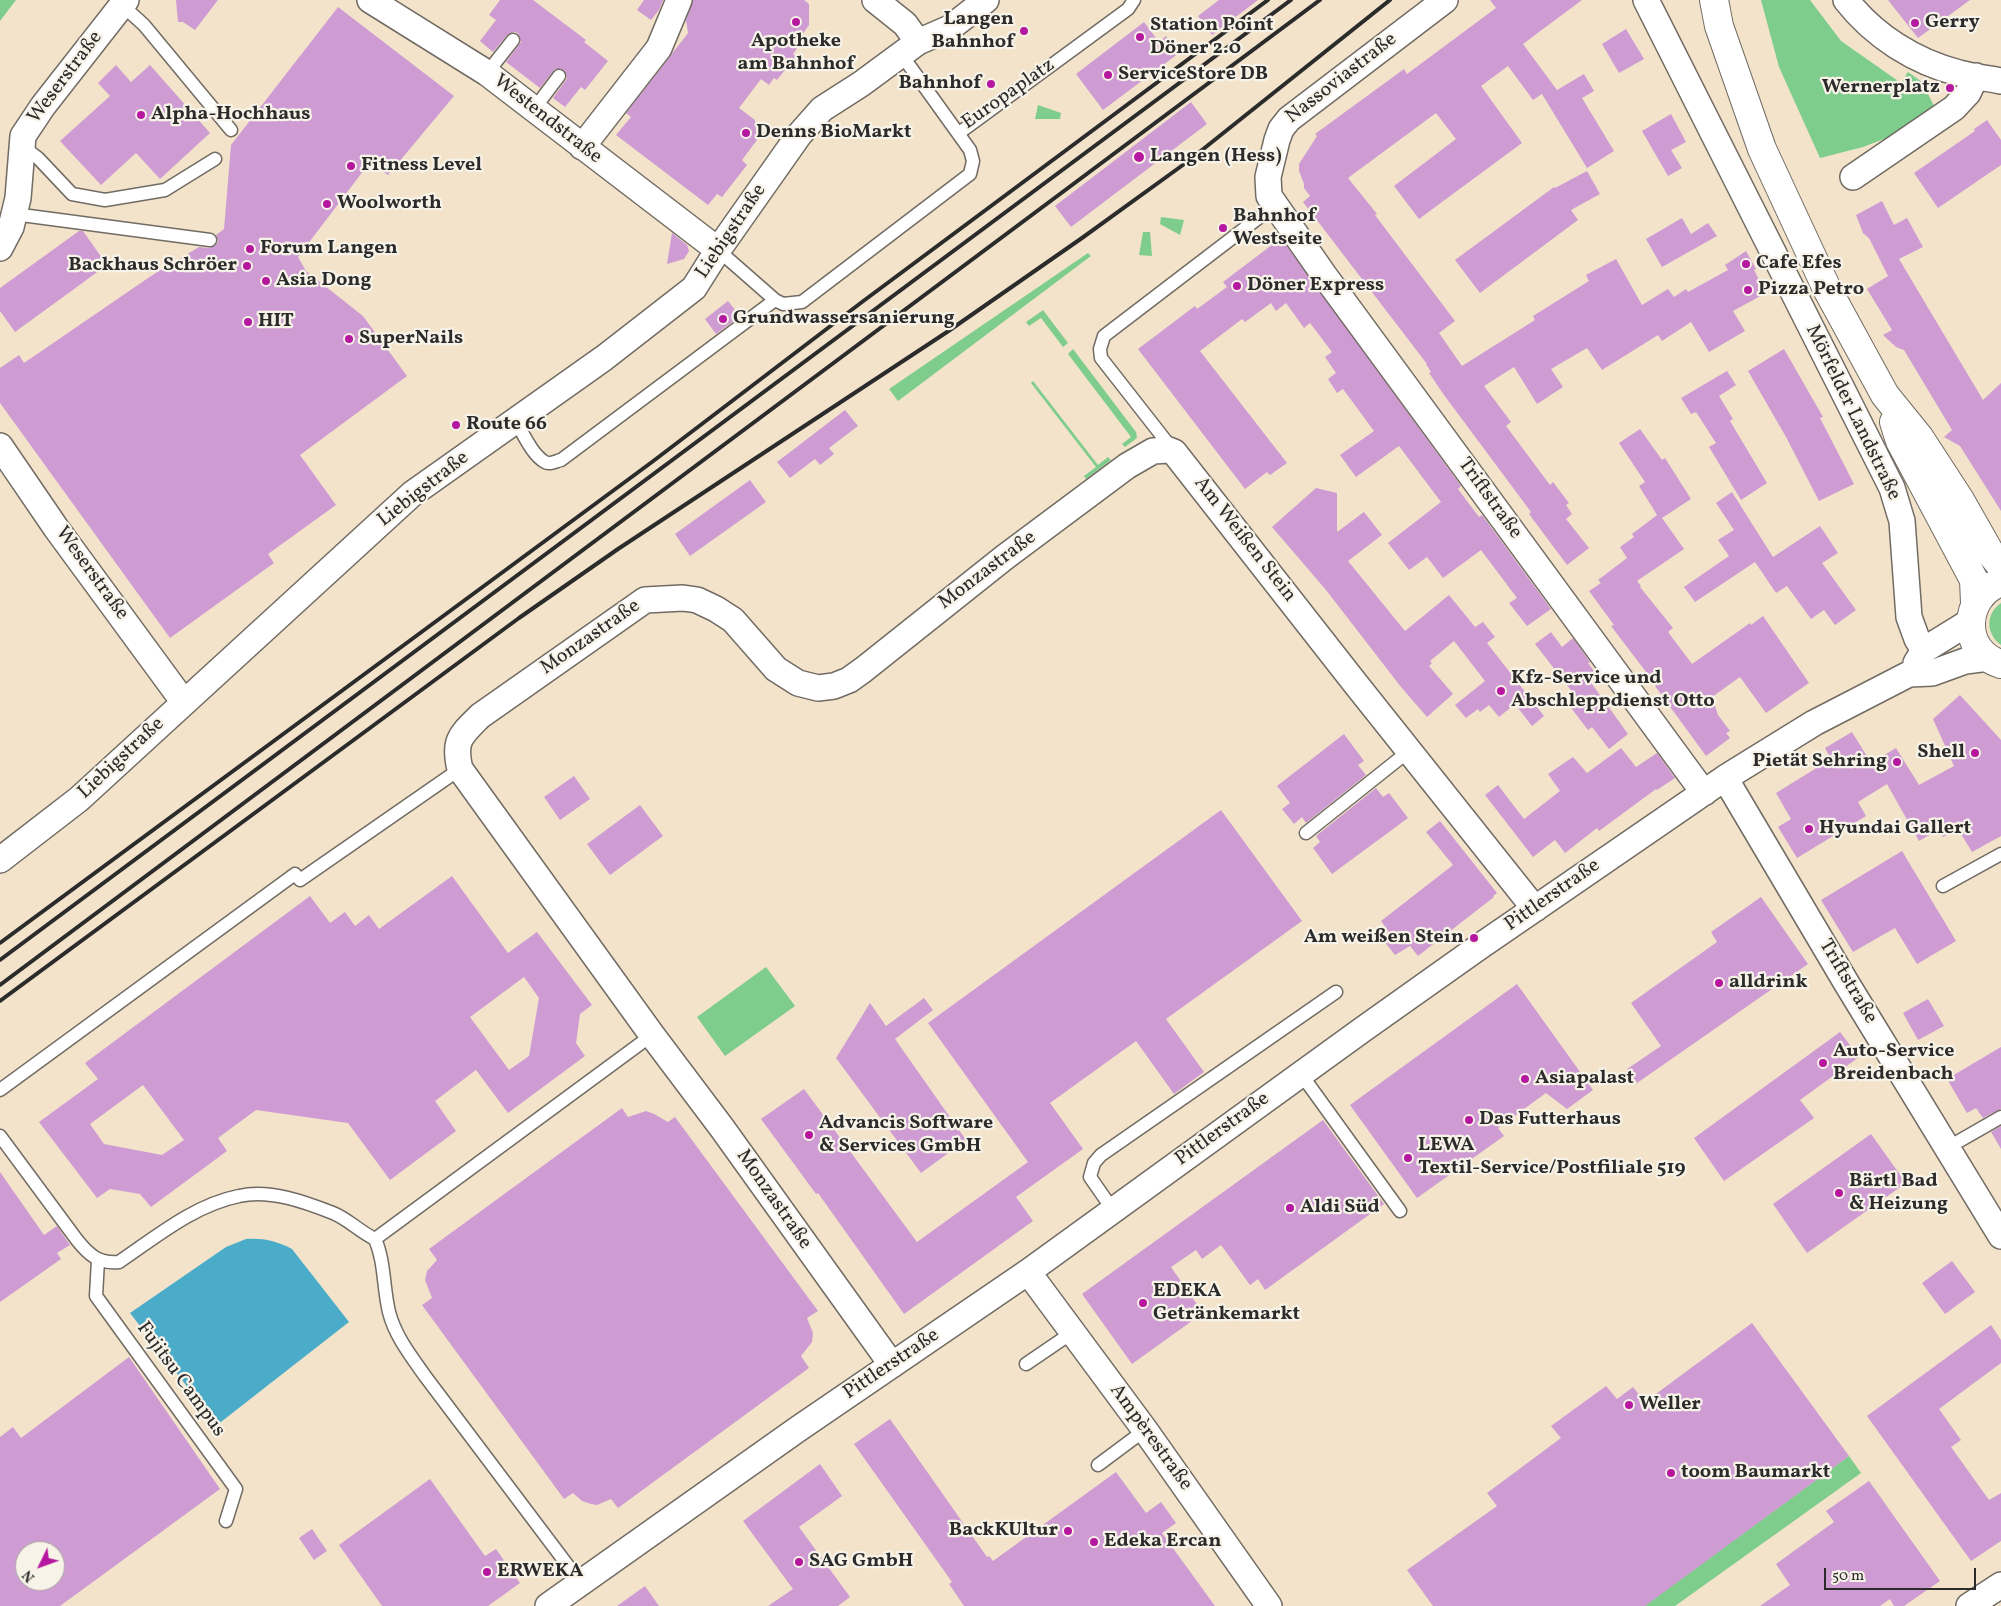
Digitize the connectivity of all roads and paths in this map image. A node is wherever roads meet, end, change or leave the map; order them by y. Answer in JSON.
{"nodes":[{"id":1,"x":370,"y":0,"type":"edge"},
{"id":2,"x":679,"y":0,"type":"edge"},
{"id":3,"x":876,"y":0,"type":"edge"},
{"id":4,"x":960,"y":0,"type":"edge"},
{"id":5,"x":986,"y":0,"type":"edge"},
{"id":6,"x":1134,"y":0,"type":"edge"},
{"id":7,"x":1444,"y":0,"type":"edge"},
{"id":8,"x":1646,"y":0,"type":"edge"},
{"id":9,"x":1714,"y":0,"type":"edge"},
{"id":10,"x":1846,"y":0,"type":"edge"},
{"id":11,"x":124,"y":2,"type":"edge"},
{"id":12,"x":513,"y":40,"type":"dead end"},
{"id":13,"x":909,"y":48,"type":"junction"},
{"id":14,"x":487,"y":73,"type":"junction"},
{"id":15,"x":559,"y":76,"type":"dead end"},
{"id":16,"x":1976,"y":76,"type":"junction"},
{"id":17,"x":2001,"y":81,"type":"edge"},
{"id":18,"x":534,"y":109,"type":"junction"},
{"id":19,"x":231,"y":130,"type":"dead end"},
{"id":20,"x":959,"y":133,"type":"junction"},
{"id":21,"x":22,"y":146,"type":"junction"},
{"id":22,"x":582,"y":147,"type":"junction"},
{"id":23,"x":215,"y":159,"type":"dead end"},
{"id":24,"x":1853,"y":177,"type":"dead end"},
{"id":25,"x":1274,"y":206,"type":"junction"},
{"id":26,"x":14,"y":214,"type":"junction"},
{"id":27,"x":210,"y":240,"type":"dead end"},
{"id":28,"x":0,"y":248,"type":"edge"},
{"id":29,"x":718,"y":250,"type":"junction"},
{"id":30,"x":775,"y":300,"type":"junction"},
{"id":31,"x":1885,"y":395,"type":"junction"},
{"id":32,"x":515,"y":420,"type":"junction"},
{"id":33,"x":0,"y":446,"type":"edge"},
{"id":34,"x":1174,"y":452,"type":"junction"},
{"id":35,"x":2001,"y":566,"type":"edge"},
{"id":36,"x":2001,"y":582,"type":"edge"},
{"id":37,"x":1973,"y":612,"type":"junction"},
{"id":38,"x":1924,"y":650,"type":"junction"},
{"id":39,"x":1995,"y":661,"type":"edge"},
{"id":40,"x":1909,"y":674,"type":"junction"},
{"id":41,"x":183,"y":702,"type":"junction"},
{"id":42,"x":1409,"y":751,"type":"junction"},
{"id":43,"x":460,"y":769,"type":"junction"},
{"id":44,"x":1725,"y":778,"type":"junction"},
{"id":45,"x":1704,"y":792,"type":"junction"},
{"id":46,"x":1306,"y":833,"type":"dead end"},
{"id":47,"x":2001,"y":854,"type":"edge"},
{"id":48,"x":0,"y":860,"type":"edge"},
{"id":49,"x":1943,"y":886,"type":"dead end"},
{"id":50,"x":1535,"y":908,"type":"junction"},
{"id":51,"x":1336,"y":992,"type":"dead end"},
{"id":52,"x":652,"y":1035,"type":"junction"},
{"id":53,"x":1301,"y":1074,"type":"junction"},
{"id":54,"x":0,"y":1090,"type":"edge"},
{"id":55,"x":2001,"y":1117,"type":"edge"},
{"id":56,"x":0,"y":1136,"type":"edge"},
{"id":57,"x":1947,"y":1148,"type":"junction"},
{"id":58,"x":1113,"y":1210,"type":"junction"},
{"id":59,"x":1400,"y":1211,"type":"dead end"},
{"id":60,"x":2001,"y":1236,"type":"edge"},
{"id":61,"x":375,"y":1239,"type":"junction"},
{"id":62,"x":98,"y":1260,"type":"junction"},
{"id":63,"x":1028,"y":1272,"type":"junction"},
{"id":64,"x":1073,"y":1332,"type":"junction"},
{"id":65,"x":1026,"y":1364,"type":"dead end"},
{"id":66,"x":892,"y":1365,"type":"junction"},
{"id":67,"x":1145,"y":1430,"type":"junction"},
{"id":68,"x":1098,"y":1465,"type":"dead end"},
{"id":69,"x":226,"y":1521,"type":"dead end"},
{"id":70,"x":581,"y":1583,"type":"junction"},
{"id":71,"x":2001,"y":1585,"type":"edge"},
{"id":72,"x":548,"y":1606,"type":"edge"},
{"id":73,"x":1269,"y":1606,"type":"edge"},
{"id":74,"x":1969,"y":1606,"type":"edge"}],
"edges":[{"from":1,"to":14,"type":"street","name":"Westendstraße"},
{"from":2,"to":22,"type":"street"},
{"from":3,"to":13,"type":"street"},
{"from":4,"to":13,"type":"street"},
{"from":5,"to":13,"type":"street"},
{"from":6,"to":20,"type":"lane","name":"Europaplatz"},
{"from":7,"to":25,"type":"street","name":"Nassoviastraße"},
{"from":8,"to":38,"type":"street","name":"Mörfelder Landstraße"},
{"from":9,"to":31,"type":"main road","name":"Mörfelder Landstraße"},
{"from":10,"to":16,"type":"street"},
{"from":11,"to":19,"type":"lane"},
{"from":11,"to":21,"type":"street","name":"Weserstraße"},
{"from":12,"to":14,"type":"lane"},
{"from":13,"to":20,"type":"lane","name":"Europaplatz"},
{"from":13,"to":29,"type":"street","name":"Liebigstraße"},
{"from":14,"to":18,"type":"street","name":"Westendstraße"},
{"from":15,"to":18,"type":"lane"},
{"from":16,"to":17,"type":"street"},
{"from":16,"to":24,"type":"street"},
{"from":18,"to":22,"type":"street","name":"Westendstraße"},
{"from":20,"to":30,"type":"lane"},
{"from":21,"to":23,"type":"lane"},
{"from":21,"to":26,"type":"street","name":"Weserstraße"},
{"from":22,"to":29,"type":"street","name":"Westendstraße"},
{"from":25,"to":34,"type":"lane","name":"Am Weißen Stein"},
{"from":25,"to":45,"type":"street","name":"Triftstraße"},
{"from":26,"to":27,"type":"lane"},
{"from":26,"to":28,"type":"street","name":"Weserstraße"},
{"from":29,"to":30,"type":"lane"},
{"from":29,"to":32,"type":"street","name":"Liebigstraße"},
{"from":30,"to":32,"type":"lane"},
{"from":31,"to":35,"type":"main road","name":"Mörfelder Landstraße"},
{"from":31,"to":37,"type":"main road","name":"Mörfelder Landstraße"},
{"from":32,"to":41,"type":"street","name":"Liebigstraße"},
{"from":33,"to":41,"type":"street","name":"Weserstraße"},
{"from":34,"to":42,"type":"street","name":"Am Weißen Stein"},
{"from":34,"to":43,"type":"street","name":"Monzastraße"},
{"from":36,"to":37,"type":"main road"},
{"from":37,"to":38,"type":"street"},
{"from":37,"to":39,"type":"main road","name":"Mörfelder Landstraße"},
{"from":38,"to":40,"type":"street"},
{"from":39,"to":40,"type":"street","name":"Pittlerstraße"},
{"from":40,"to":44,"type":"street","name":"Pittlerstraße"},
{"from":41,"to":48,"type":"street","name":"Liebigstraße"},
{"from":42,"to":46,"type":"lane"},
{"from":42,"to":50,"type":"street","name":"Am Weißen Stein"},
{"from":43,"to":52,"type":"street","name":"Monzastraße"},
{"from":43,"to":54,"type":"lane"},
{"from":44,"to":45,"type":"street","name":"Pittlerstraße"},
{"from":44,"to":57,"type":"street","name":"Triftstraße"},
{"from":45,"to":50,"type":"street","name":"Pittlerstraße"},
{"from":47,"to":49,"type":"lane"},
{"from":50,"to":53,"type":"street","name":"Pittlerstraße"},
{"from":51,"to":58,"type":"lane"},
{"from":52,"to":61,"type":"lane"},
{"from":52,"to":66,"type":"street","name":"Monzastraße"},
{"from":53,"to":58,"type":"street","name":"Pittlerstraße"},
{"from":53,"to":59,"type":"lane"},
{"from":55,"to":57,"type":"lane"},
{"from":56,"to":62,"type":"lane"},
{"from":57,"to":60,"type":"street","name":"Triftstraße"},
{"from":58,"to":63,"type":"street","name":"Pittlerstraße"},
{"from":61,"to":62,"type":"lane"},
{"from":61,"to":70,"type":"lane"},
{"from":62,"to":69,"type":"lane","name":"Fujitsu Campus"},
{"from":63,"to":64,"type":"street","name":"Ampèrestraße"},
{"from":63,"to":66,"type":"street","name":"Pittlerstraße"},
{"from":64,"to":65,"type":"lane"},
{"from":64,"to":67,"type":"street","name":"Ampèrestraße"},
{"from":66,"to":70,"type":"street","name":"Pittlerstraße"},
{"from":67,"to":68,"type":"lane"},
{"from":67,"to":73,"type":"street","name":"Ampèrestraße"},
{"from":70,"to":72,"type":"street","name":"Pittlerstraße"},
{"from":71,"to":74,"type":"street"}]}
